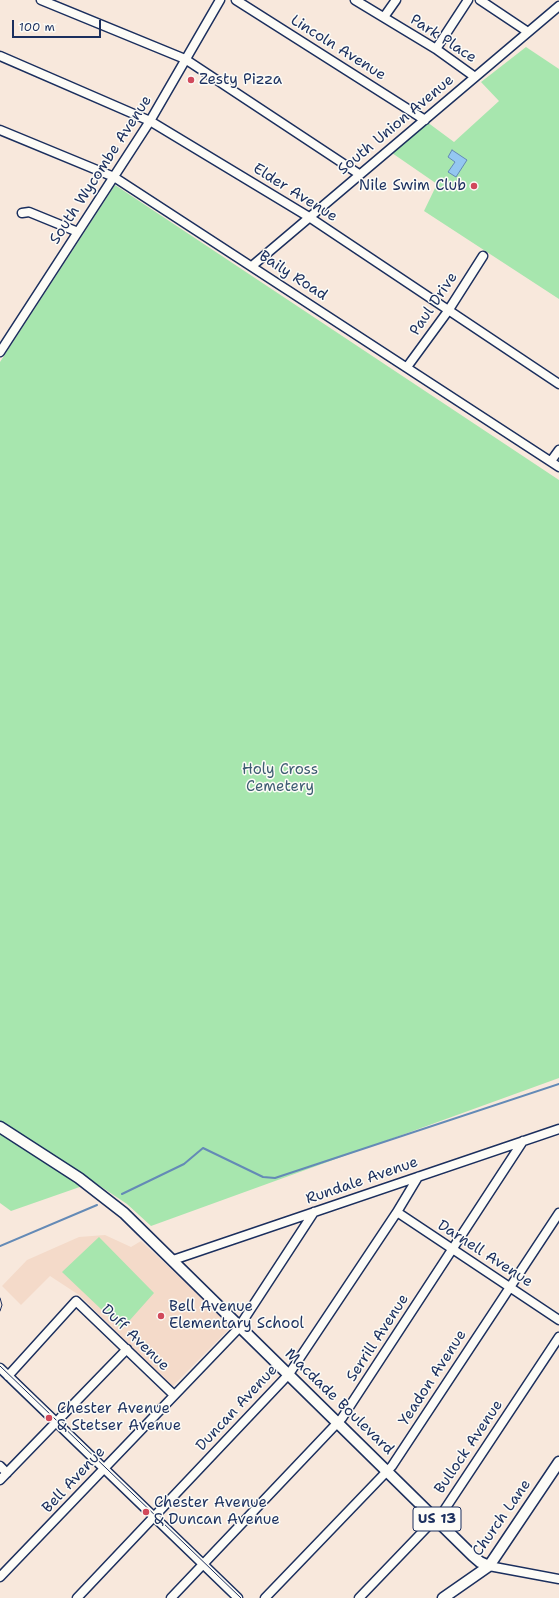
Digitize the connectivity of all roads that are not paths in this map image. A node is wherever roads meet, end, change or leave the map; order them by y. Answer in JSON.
{"nodes":[{"id":1,"x":40,"y":0,"type":"edge"},
{"id":2,"x":220,"y":0,"type":"edge"},
{"id":3,"x":236,"y":0,"type":"edge"},
{"id":4,"x":355,"y":0,"type":"edge"},
{"id":5,"x":396,"y":0,"type":"edge"},
{"id":6,"x":468,"y":0,"type":"edge"},
{"id":7,"x":480,"y":0,"type":"edge"},
{"id":8,"x":559,"y":6,"type":"edge"},
{"id":9,"x":384,"y":17,"type":"junction"},
{"id":10,"x":528,"y":32,"type":"junction"},
{"id":11,"x":436,"y":49,"type":"junction"},
{"id":12,"x":0,"y":56,"type":"edge"},
{"id":13,"x":185,"y":59,"type":"junction"},
{"id":14,"x":475,"y":77,"type":"junction"},
{"id":15,"x":425,"y":120,"type":"junction"},
{"id":16,"x":150,"y":121,"type":"junction"},
{"id":17,"x":0,"y":130,"type":"edge"},
{"id":18,"x":359,"y":174,"type":"junction"},
{"id":19,"x":114,"y":177,"type":"junction"},
{"id":20,"x":22,"y":213,"type":"dead end"},
{"id":21,"x":309,"y":217,"type":"junction"},
{"id":22,"x":78,"y":232,"type":"junction"},
{"id":23,"x":483,"y":256,"type":"dead end"},
{"id":24,"x":252,"y":266,"type":"junction"},
{"id":25,"x":448,"y":311,"type":"junction"},
{"id":26,"x":0,"y":352,"type":"edge"},
{"id":27,"x":406,"y":367,"type":"junction"},
{"id":28,"x":559,"y":384,"type":"edge"},
{"id":29,"x":559,"y":450,"type":"edge"},
{"id":30,"x":550,"y":461,"type":"junction"},
{"id":31,"x":559,"y":467,"type":"edge"},
{"id":32,"x":0,"y":1127,"type":"edge"},
{"id":33,"x":559,"y":1129,"type":"edge"},
{"id":34,"x":523,"y":1141,"type":"junction"},
{"id":35,"x":494,"y":1151,"type":"junction"},
{"id":36,"x":508,"y":1165,"type":"junction"},
{"id":37,"x":418,"y":1177,"type":"junction"},
{"id":38,"x":314,"y":1212,"type":"junction"},
{"id":39,"x":397,"y":1212,"type":"junction"},
{"id":40,"x":559,"y":1213,"type":"edge"},
{"id":41,"x":453,"y":1250,"type":"junction"},
{"id":42,"x":173,"y":1260,"type":"junction"},
{"id":43,"x":510,"y":1287,"type":"junction"},
{"id":44,"x":559,"y":1320,"type":"edge"},
{"id":45,"x":240,"y":1326,"type":"junction"},
{"id":46,"x":559,"y":1337,"type":"edge"},
{"id":47,"x":127,"y":1350,"type":"junction"},
{"id":48,"x":0,"y":1368,"type":"edge"},
{"id":49,"x":289,"y":1374,"type":"junction"},
{"id":50,"x":8,"y":1376,"type":"junction"},
{"id":51,"x":174,"y":1395,"type":"junction"},
{"id":52,"x":55,"y":1422,"type":"junction"},
{"id":53,"x":338,"y":1422,"type":"junction"},
{"id":54,"x":559,"y":1462,"type":"edge"},
{"id":55,"x":0,"y":1466,"type":"edge"},
{"id":56,"x":104,"y":1469,"type":"junction"},
{"id":57,"x":387,"y":1470,"type":"junction"},
{"id":58,"x":7,"y":1473,"type":"junction"},
{"id":59,"x":556,"y":1474,"type":"edge"},
{"id":60,"x":0,"y":1480,"type":"edge"},
{"id":61,"x":154,"y":1517,"type":"junction"},
{"id":62,"x":436,"y":1518,"type":"junction"},
{"id":63,"x":203,"y":1564,"type":"junction"},
{"id":64,"x":489,"y":1566,"type":"junction"},
{"id":65,"x":0,"y":1578,"type":"edge"},
{"id":66,"x":559,"y":1579,"type":"edge"},
{"id":67,"x":77,"y":1598,"type":"edge"},
{"id":68,"x":171,"y":1598,"type":"edge"},
{"id":69,"x":238,"y":1598,"type":"edge"},
{"id":70,"x":265,"y":1598,"type":"edge"},
{"id":71,"x":359,"y":1598,"type":"edge"},
{"id":72,"x":443,"y":1598,"type":"edge"}],
"edges":[{"from":1,"to":13,"type":"street"},
{"from":2,"to":13,"type":"street","name":"South Wycombe Avenue"},
{"from":3,"to":15,"type":"street","name":"Lincoln Avenue"},
{"from":4,"to":9,"type":"street","name":"Park Place"},
{"from":5,"to":9,"type":"street"},
{"from":6,"to":11,"type":"street"},
{"from":7,"to":10,"type":"street"},
{"from":8,"to":10,"type":"street","name":"South Union Avenue"},
{"from":9,"to":11,"type":"street","name":"Park Place"},
{"from":10,"to":14,"type":"street","name":"South Union Avenue"},
{"from":11,"to":14,"type":"street","name":"Park Place"},
{"from":12,"to":16,"type":"street","name":"Elder Avenue"},
{"from":13,"to":16,"type":"street","name":"South Wycombe Avenue"},
{"from":13,"to":18,"type":"street"},
{"from":14,"to":15,"type":"street","name":"South Union Avenue"},
{"from":15,"to":18,"type":"street","name":"South Union Avenue"},
{"from":16,"to":19,"type":"street","name":"South Wycombe Avenue"},
{"from":16,"to":21,"type":"street","name":"Elder Avenue"},
{"from":17,"to":19,"type":"street","name":"Baily Road"},
{"from":18,"to":21,"type":"street","name":"South Union Avenue"},
{"from":19,"to":22,"type":"street","name":"South Wycombe Avenue"},
{"from":19,"to":24,"type":"street","name":"Baily Road"},
{"from":20,"to":22,"type":"street"},
{"from":21,"to":24,"type":"street","name":"South Union Avenue"},
{"from":21,"to":25,"type":"street","name":"Elder Avenue"},
{"from":22,"to":26,"type":"street","name":"South Wycombe Avenue"},
{"from":23,"to":25,"type":"street","name":"Paul Drive"},
{"from":24,"to":27,"type":"street","name":"Baily Road"},
{"from":25,"to":27,"type":"street","name":"Paul Drive"},
{"from":25,"to":28,"type":"street","name":"Elder Avenue"},
{"from":27,"to":30,"type":"street","name":"Baily Road"},
{"from":29,"to":30,"type":"street"},
{"from":30,"to":31,"type":"street","name":"Baily Road"},
{"from":32,"to":42,"type":"main road","name":"Macdade Boulevard","number":"US 13"},
{"from":33,"to":34,"type":"street","name":"Rundale Avenue"},
{"from":34,"to":35,"type":"street","name":"Rundale Avenue"},
{"from":34,"to":36,"type":"street","name":"Serrill Avenue"},
{"from":35,"to":36,"type":"street"},
{"from":35,"to":37,"type":"street","name":"Rundale Avenue"},
{"from":36,"to":41,"type":"street","name":"Serrill Avenue"},
{"from":37,"to":38,"type":"street","name":"Rundale Avenue"},
{"from":37,"to":39,"type":"street","name":"Duncan Avenue"},
{"from":38,"to":42,"type":"street","name":"Rundale Avenue"},
{"from":38,"to":45,"type":"street","name":"Bell Avenue"},
{"from":39,"to":41,"type":"street","name":"Darnell Avenue"},
{"from":39,"to":49,"type":"street","name":"Duncan Avenue"},
{"from":40,"to":43,"type":"street","name":"Yeadon Avenue"},
{"from":41,"to":43,"type":"street","name":"Darnell Avenue"},
{"from":41,"to":53,"type":"street","name":"Serrill Avenue"},
{"from":42,"to":45,"type":"main road","name":"Macdade Boulevard","number":"US 13"},
{"from":43,"to":44,"type":"street","name":"Darnell Avenue"},
{"from":43,"to":57,"type":"street","name":"Yeadon Avenue"},
{"from":45,"to":49,"type":"main road","name":"Macdade Boulevard","number":"US 13"},
{"from":45,"to":51,"type":"street","name":"Bell Avenue"},
{"from":46,"to":62,"type":"street","name":"Bullock Avenue"},
{"from":47,"to":50,"type":"street","name":"Duff Avenue"},
{"from":47,"to":51,"type":"street","name":"Duff Avenue"},
{"from":47,"to":52,"type":"street"},
{"from":48,"to":50,"type":"street"},
{"from":49,"to":53,"type":"main road","name":"Macdade Boulevard","number":"US 13"},
{"from":49,"to":61,"type":"street","name":"Duncan Avenue"},
{"from":50,"to":52,"type":"street"},
{"from":51,"to":56,"type":"street","name":"Bell Avenue"},
{"from":52,"to":56,"type":"street"},
{"from":52,"to":58,"type":"street"},
{"from":53,"to":57,"type":"main road","name":"Macdade Boulevard","number":"US 13"},
{"from":53,"to":63,"type":"street","name":"Serrill Avenue"},
{"from":54,"to":59,"type":"main road","name":"Church Lane"},
{"from":55,"to":58,"type":"street"},
{"from":56,"to":61,"type":"street"},
{"from":56,"to":65,"type":"street","name":"Bell Avenue"},
{"from":57,"to":62,"type":"main road","name":"Macdade Boulevard","number":"US 13"},
{"from":57,"to":70,"type":"street","name":"Yeadon Avenue"},
{"from":58,"to":60,"type":"street"},
{"from":59,"to":64,"type":"main road","name":"Church Lane"},
{"from":61,"to":63,"type":"street"},
{"from":61,"to":67,"type":"street","name":"Duncan Avenue"},
{"from":62,"to":64,"type":"main road","name":"Macdade Boulevard","number":"US 13"},
{"from":62,"to":71,"type":"street","name":"Bullock Avenue"},
{"from":63,"to":68,"type":"street","name":"Serrill Avenue"},
{"from":63,"to":69,"type":"street"},
{"from":64,"to":66,"type":"street","name":"Macdade Boulevard"},
{"from":64,"to":72,"type":"main road","name":"Church Lane"}]}
